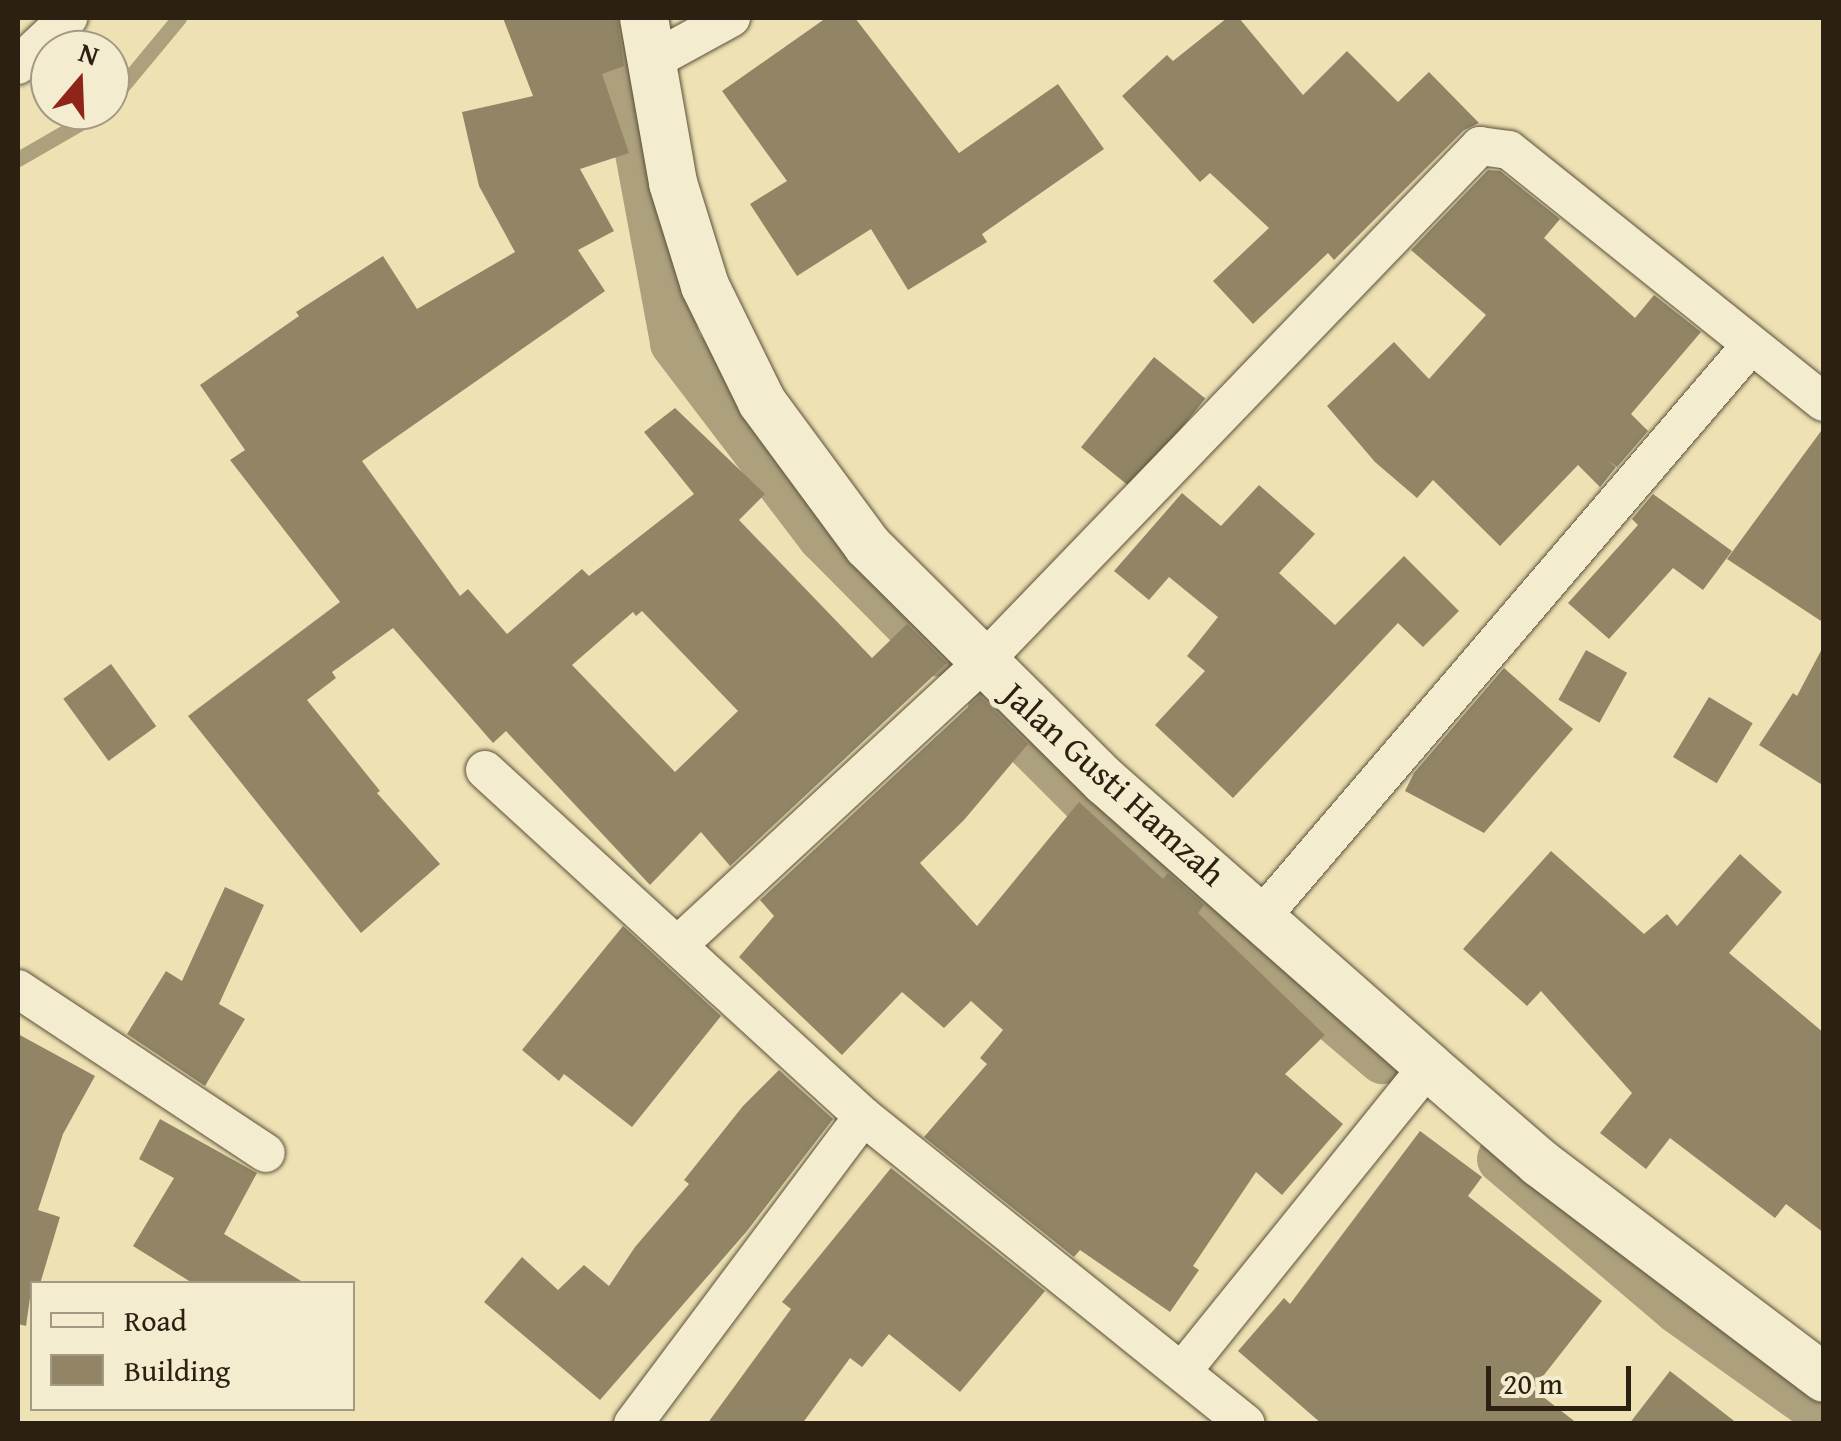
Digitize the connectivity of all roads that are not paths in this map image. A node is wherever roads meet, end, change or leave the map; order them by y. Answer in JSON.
{"nodes":[{"id":1,"x":68,"y":18,"type":"edge"},
{"id":2,"x":731,"y":18,"type":"edge"},
{"id":3,"x":648,"y":39,"type":"edge"},
{"id":4,"x":18,"y":65,"type":"edge"},
{"id":5,"x":1751,"y":346,"type":"junction"},
{"id":6,"x":1824,"y":402,"type":"edge"},
{"id":7,"x":982,"y":663,"type":"junction"},
{"id":8,"x":485,"y":770,"type":"dead end"},
{"id":9,"x":1262,"y":916,"type":"junction"},
{"id":10,"x":678,"y":945,"type":"junction"},
{"id":11,"x":18,"y":989,"type":"edge"},
{"id":12,"x":1428,"y":1066,"type":"junction"},
{"id":13,"x":863,"y":1116,"type":"junction"},
{"id":14,"x":266,"y":1153,"type":"dead end"},
{"id":15,"x":1183,"y":1370,"type":"junction"},
{"id":16,"x":1824,"y":1378,"type":"edge"},
{"id":17,"x":633,"y":1424,"type":"edge"},
{"id":18,"x":1246,"y":1424,"type":"edge"}],
"edges":[{"from":1,"to":4,"type":"street"},
{"from":2,"to":3,"type":"street"},
{"from":3,"to":7,"type":"street","name":"Jalan Gusti Hamzah"},
{"from":5,"to":6,"type":"street"},
{"from":5,"to":7,"type":"street"},
{"from":5,"to":9,"type":"street"},
{"from":7,"to":9,"type":"street","name":"Jalan Gusti Hamzah"},
{"from":7,"to":10,"type":"street"},
{"from":8,"to":10,"type":"street"},
{"from":9,"to":12,"type":"street","name":"Jalan Gusti Hamzah"},
{"from":10,"to":13,"type":"street"},
{"from":11,"to":14,"type":"street"},
{"from":12,"to":15,"type":"street"},
{"from":12,"to":16,"type":"street","name":"Jalan Gusti Hamzah"},
{"from":13,"to":15,"type":"street"},
{"from":13,"to":17,"type":"street"},
{"from":15,"to":18,"type":"street"}]}
